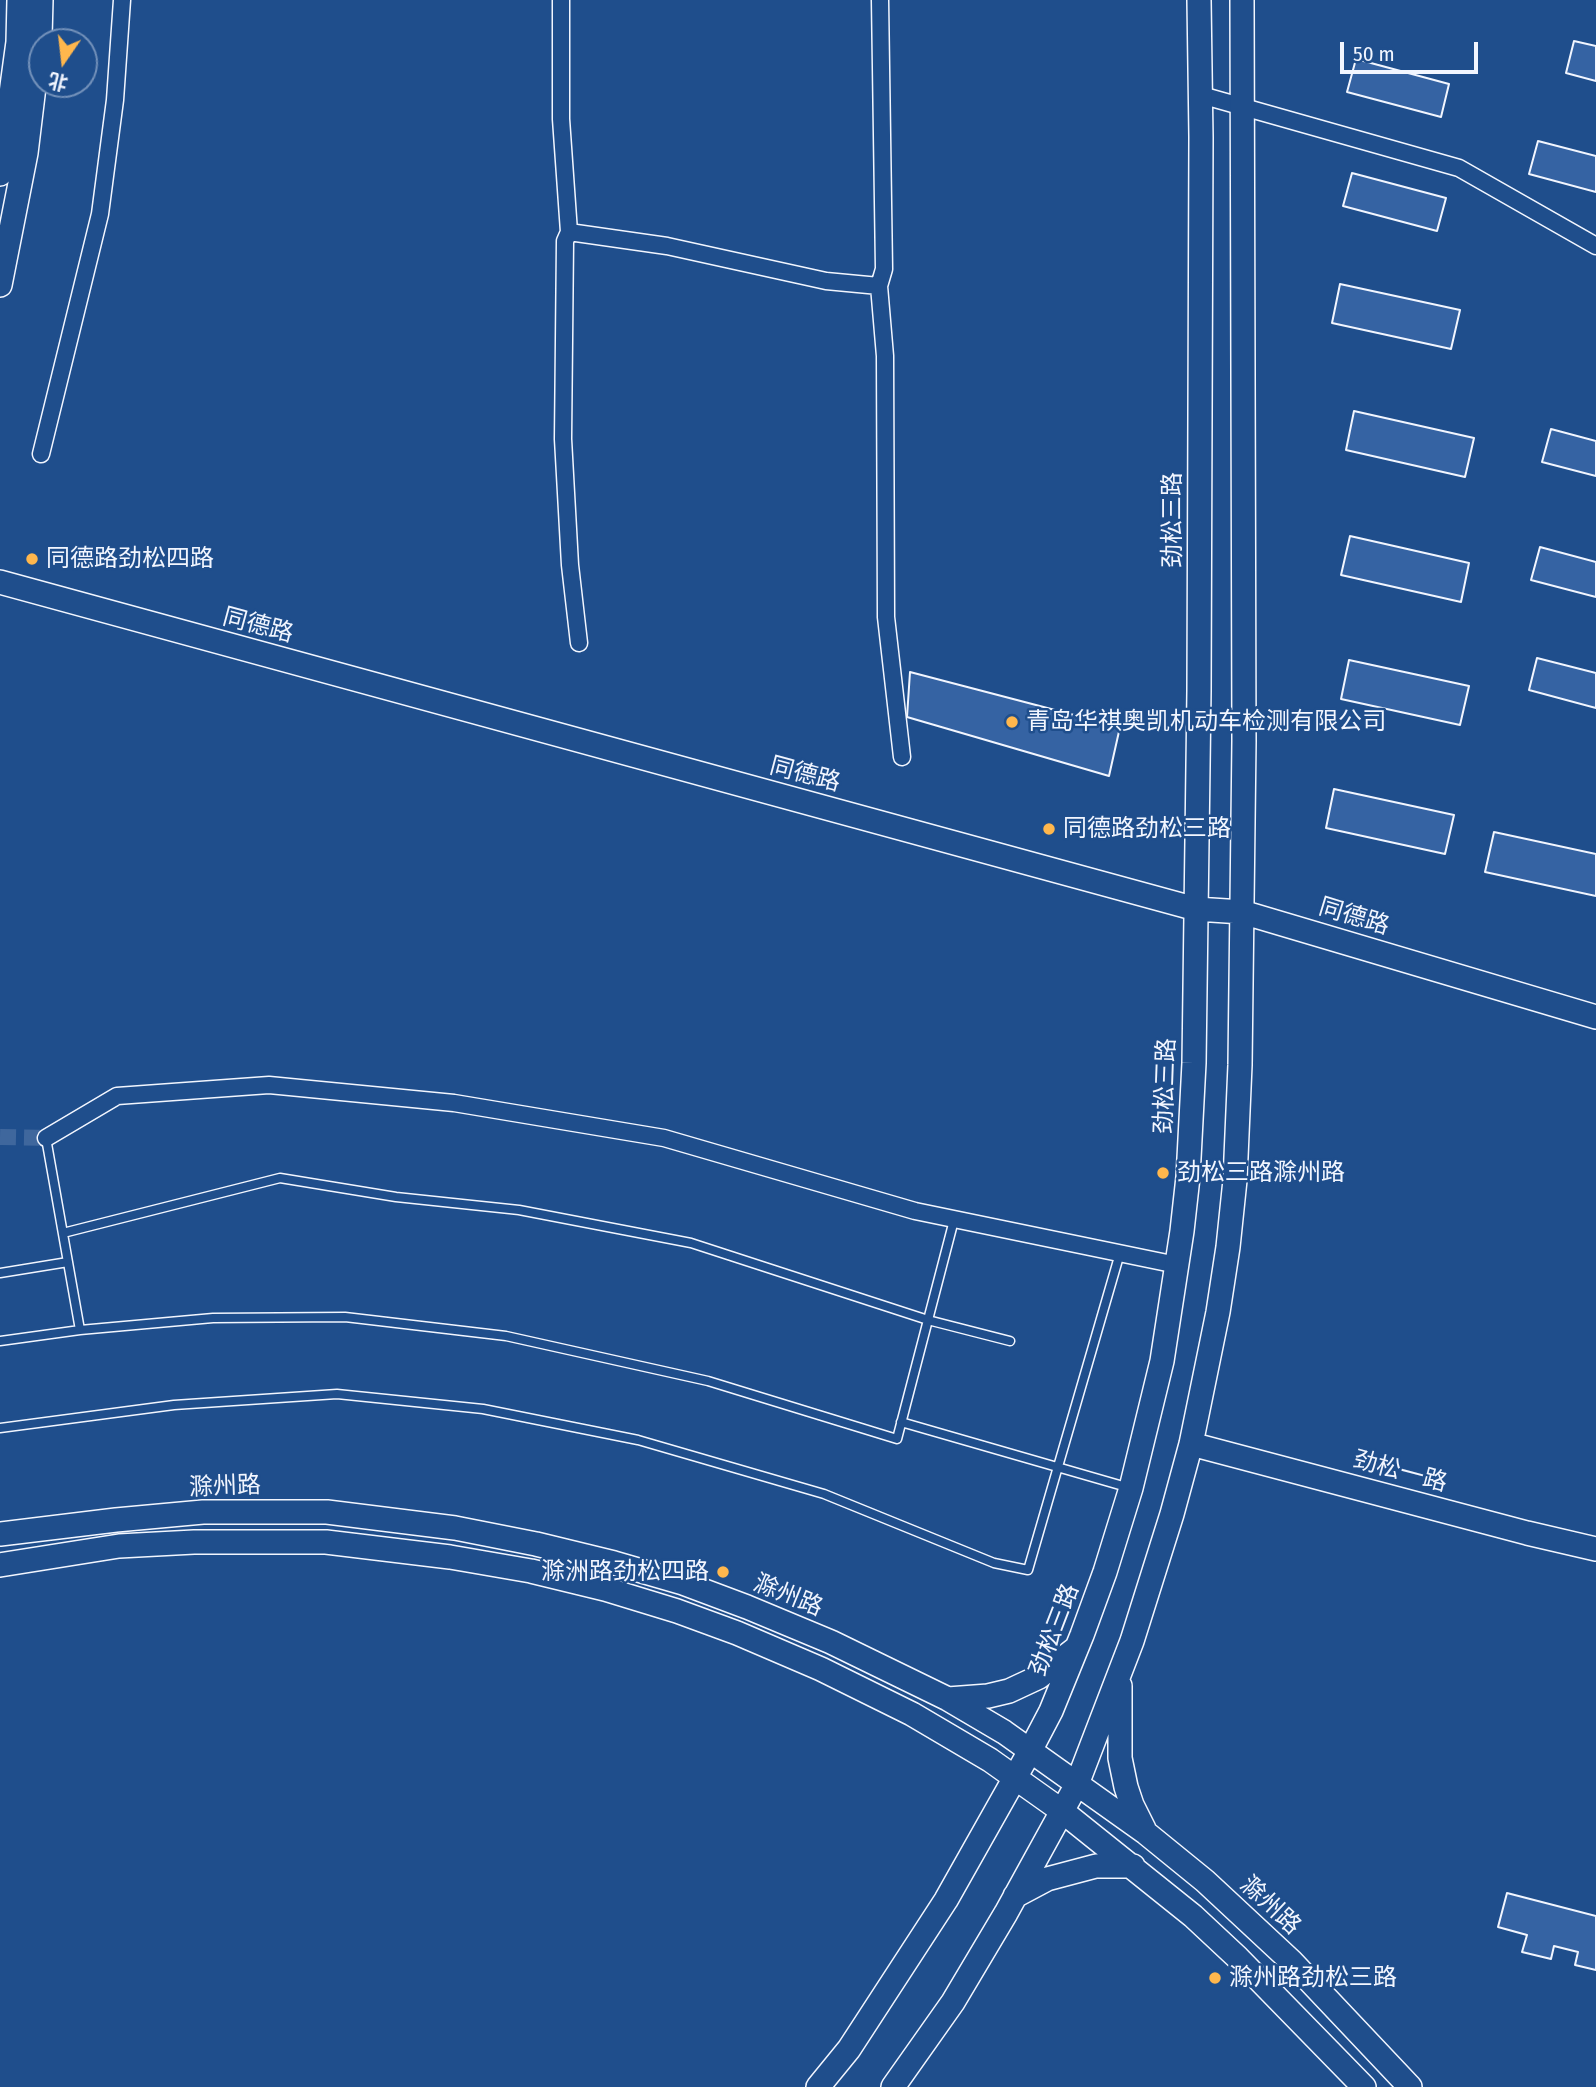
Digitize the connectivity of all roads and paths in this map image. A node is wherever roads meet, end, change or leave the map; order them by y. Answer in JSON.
{"nodes":[{"id":1,"x":19,"y":0,"type":"edge"},
{"id":2,"x":41,"y":0,"type":"edge"},
{"id":3,"x":122,"y":0,"type":"edge"},
{"id":4,"x":561,"y":0,"type":"edge"},
{"id":5,"x":880,"y":0,"type":"edge"},
{"id":6,"x":1199,"y":0,"type":"edge"},
{"id":7,"x":1242,"y":0,"type":"edge"},
{"id":8,"x":1201,"y":95,"type":"junction"},
{"id":9,"x":1242,"y":106,"type":"junction"},
{"id":10,"x":0,"y":173,"type":"edge"},
{"id":11,"x":569,"y":232,"type":"junction"},
{"id":12,"x":1596,"y":246,"type":"edge"},
{"id":13,"x":0,"y":285,"type":"edge"},
{"id":14,"x":879,"y":286,"type":"junction"},
{"id":15,"x":41,"y":454,"type":"dead end"},
{"id":16,"x":0,"y":582,"type":"edge"},
{"id":17,"x":579,"y":643,"type":"dead end"},
{"id":18,"x":902,"y":757,"type":"dead end"},
{"id":19,"x":1196,"y":909,"type":"junction"},
{"id":20,"x":1242,"y":912,"type":"junction"},
{"id":21,"x":1596,"y":1017,"type":"edge"},
{"id":22,"x":46,"y":1138,"type":"joint"},
{"id":23,"x":954,"y":1220,"type":"junction"},
{"id":24,"x":63,"y":1233,"type":"junction"},
{"id":25,"x":1120,"y":1253,"type":"junction"},
{"id":26,"x":68,"y":1262,"type":"junction"},
{"id":27,"x":1177,"y":1265,"type":"junction"},
{"id":28,"x":0,"y":1273,"type":"edge"},
{"id":29,"x":928,"y":1321,"type":"junction"},
{"id":30,"x":80,"y":1330,"type":"junction"},
{"id":31,"x":0,"y":1341,"type":"edge"},
{"id":32,"x":1010,"y":1341,"type":"dead end"},
{"id":33,"x":901,"y":1422,"type":"junction"},
{"id":34,"x":0,"y":1428,"type":"edge"},
{"id":35,"x":1191,"y":1444,"type":"junction"},
{"id":36,"x":1058,"y":1467,"type":"junction"},
{"id":37,"x":1131,"y":1488,"type":"junction"},
{"id":38,"x":0,"y":1534,"type":"edge"},
{"id":39,"x":1596,"y":1549,"type":"edge"},
{"id":40,"x":0,"y":1565,"type":"edge"},
{"id":41,"x":1077,"y":1647,"type":"junction"},
{"id":42,"x":1120,"y":1672,"type":"junction"},
{"id":43,"x":948,"y":1699,"type":"junction"},
{"id":44,"x":1030,"y":1751,"type":"junction"},
{"id":45,"x":1014,"y":1778,"type":"junction"},
{"id":46,"x":1077,"y":1784,"type":"junction"},
{"id":47,"x":1062,"y":1811,"type":"junction"},
{"id":48,"x":1146,"y":1833,"type":"junction"},
{"id":49,"x":1133,"y":1866,"type":"junction"},
{"id":50,"x":1015,"y":1896,"type":"junction"},
{"id":51,"x":818,"y":2087,"type":"edge"},
{"id":52,"x":893,"y":2087,"type":"edge"},
{"id":53,"x":1364,"y":2087,"type":"edge"},
{"id":54,"x":1410,"y":2087,"type":"edge"}],
"edges":[{"from":1,"to":10,"type":"main road"},
{"from":2,"to":13,"type":"main road"},
{"from":3,"to":15,"type":"street"},
{"from":4,"to":11,"type":"street"},
{"from":5,"to":14,"type":"street"},
{"from":6,"to":8,"type":"main road","name":"劲松三路"},
{"from":7,"to":9,"type":"main road"},
{"from":8,"to":9,"type":"street"},
{"from":8,"to":19,"type":"main road","name":"劲松三路"},
{"from":9,"to":12,"type":"street"},
{"from":9,"to":20,"type":"main road"},
{"from":11,"to":14,"type":"street"},
{"from":11,"to":17,"type":"street"},
{"from":14,"to":18,"type":"street"},
{"from":16,"to":19,"type":"main road","name":"同德路"},
{"from":19,"to":20,"type":"main road","name":"同德路"},
{"from":19,"to":27,"type":"main road","name":"劲松三路"},
{"from":20,"to":21,"type":"main road","name":"同德路"},
{"from":20,"to":35,"type":"main road"},
{"from":22,"to":23,"type":"street"},
{"from":22,"to":24,"type":"lane"},
{"from":23,"to":25,"type":"street"},
{"from":23,"to":29,"type":"lane"},
{"from":24,"to":26,"type":"lane"},
{"from":24,"to":29,"type":"lane"},
{"from":25,"to":27,"type":"street"},
{"from":25,"to":36,"type":"lane"},
{"from":26,"to":28,"type":"lane"},
{"from":26,"to":30,"type":"lane"},
{"from":27,"to":37,"type":"main road","name":"劲松三路"},
{"from":29,"to":32,"type":"lane"},
{"from":29,"to":33,"type":"lane"},
{"from":30,"to":31,"type":"lane"},
{"from":30,"to":33,"type":"lane"},
{"from":33,"to":36,"type":"lane"},
{"from":34,"to":36,"type":"lane"},
{"from":35,"to":39,"type":"main road","name":"劲松一路"},
{"from":35,"to":42,"type":"main road"},
{"from":36,"to":37,"type":"lane"},
{"from":37,"to":41,"type":"main road","name":"劲松三路"},
{"from":38,"to":43,"type":"main road","name":"滁州路"},
{"from":40,"to":45,"type":"main road"},
{"from":41,"to":43,"type":"main road"},
{"from":41,"to":44,"type":"main road","name":"劲松三路"},
{"from":42,"to":46,"type":"main road"},
{"from":42,"to":48,"type":"main road"},
{"from":43,"to":44,"type":"main road","name":"滁州路"},
{"from":44,"to":45,"type":"main road","name":"劲松三路"},
{"from":44,"to":46,"type":"main road","name":"滁州路"},
{"from":45,"to":47,"type":"main road"},
{"from":45,"to":51,"type":"main road","name":"劲松三路"},
{"from":46,"to":47,"type":"main road"},
{"from":46,"to":48,"type":"main road","name":"滁州路"},
{"from":47,"to":49,"type":"main road"},
{"from":47,"to":50,"type":"main road"},
{"from":48,"to":54,"type":"main road","name":"滁州路"},
{"from":49,"to":50,"type":"main road"},
{"from":49,"to":53,"type":"main road"},
{"from":50,"to":52,"type":"main road"}]}
